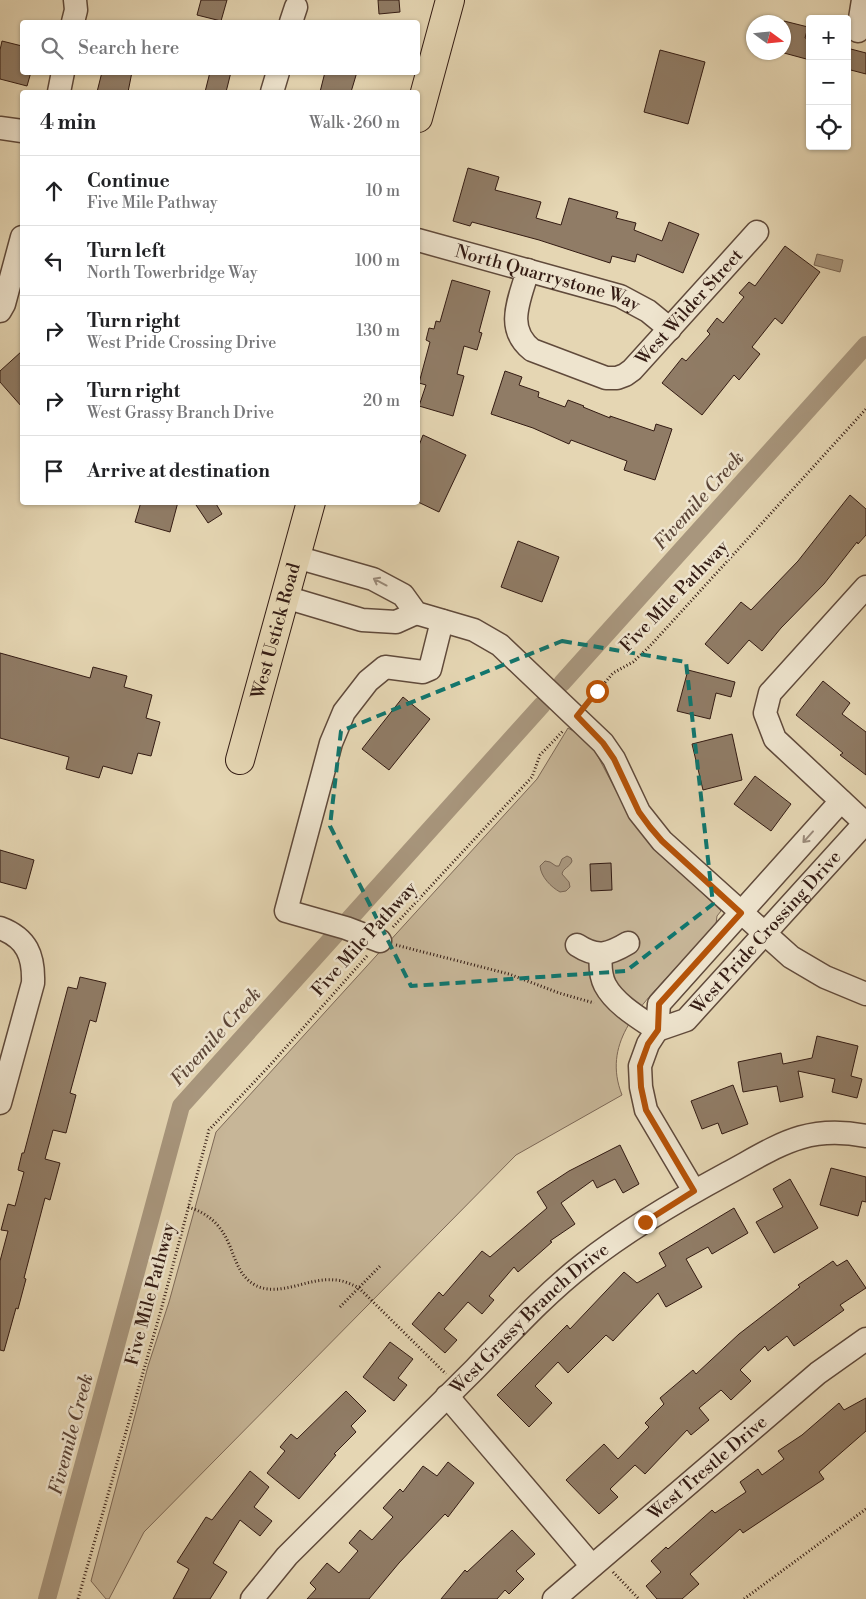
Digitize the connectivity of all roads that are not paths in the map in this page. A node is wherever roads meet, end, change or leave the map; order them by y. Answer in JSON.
{"nodes":[{"id":1,"x":75,"y":0,"type":"edge"},
{"id":2,"x":450,"y":0,"type":"edge"},
{"id":3,"x":863,"y":0,"type":"edge"},
{"id":4,"x":74,"y":20,"type":"edge"},
{"id":5,"x":858,"y":31,"type":"dead end"},
{"id":6,"x":62,"y":75,"type":"edge"},
{"id":7,"x":277,"y":75,"type":"edge"},
{"id":8,"x":59,"y":90,"type":"edge"},
{"id":9,"x":273,"y":90,"type":"edge"},
{"id":10,"x":420,"y":111,"type":"edge"},
{"id":11,"x":0,"y":128,"type":"edge"},
{"id":12,"x":20,"y":131,"type":"edge"},
{"id":13,"x":757,"y":232,"type":"dead end"},
{"id":14,"x":420,"y":241,"type":"edge"},
{"id":15,"x":20,"y":244,"type":"edge"},
{"id":16,"x":528,"y":270,"type":"junction"},
{"id":17,"x":0,"y":311,"type":"edge"},
{"id":18,"x":670,"y":329,"type":"junction"},
{"id":19,"x":310,"y":505,"type":"edge"},
{"id":20,"x":296,"y":557,"type":"junction"},
{"id":21,"x":866,"y":587,"type":"edge"},
{"id":22,"x":285,"y":597,"type":"junction"},
{"id":23,"x":416,"y":613,"type":"junction"},
{"id":24,"x":442,"y":621,"type":"junction"},
{"id":25,"x":240,"y":760,"type":"dead end"},
{"id":26,"x":841,"y":800,"type":"junction"},
{"id":27,"x":866,"y":824,"type":"edge"},
{"id":28,"x":741,"y":913,"type":"junction"},
{"id":29,"x":0,"y":928,"type":"edge"},
{"id":30,"x":764,"y":934,"type":"junction"},
{"id":31,"x":380,"y":941,"type":"road end"},
{"id":32,"x":628,"y":943,"type":"dead end"},
{"id":33,"x":577,"y":945,"type":"dead end"},
{"id":34,"x":601,"y":954,"type":"junction"},
{"id":35,"x":866,"y":994,"type":"edge"},
{"id":36,"x":658,"y":1030,"type":"junction"},
{"id":37,"x":0,"y":1104,"type":"edge"},
{"id":38,"x":866,"y":1136,"type":"edge"},
{"id":39,"x":694,"y":1191,"type":"junction"},
{"id":40,"x":866,"y":1339,"type":"edge"},
{"id":41,"x":452,"y":1391,"type":"junction"},
{"id":42,"x":596,"y":1562,"type":"junction"},
{"id":43,"x":252,"y":1599,"type":"edge"},
{"id":44,"x":554,"y":1599,"type":"edge"}],
"edges":[{"from":1,"to":4,"type":"street"},
{"from":2,"to":10,"type":"main road"},
{"from":3,"to":5,"type":"street"},
{"from":6,"to":8,"type":"street"},
{"from":7,"to":9,"type":"street"},
{"from":11,"to":12,"type":"street"},
{"from":13,"to":18,"type":"street","name":"West Wilder Street"},
{"from":14,"to":16,"type":"street","name":"North Quarrystone Way"},
{"from":15,"to":17,"type":"street"},
{"from":16,"to":18,"type":"street","name":"North Quarrystone Way"},
{"from":16,"to":18,"type":"street","name":"West Wilder Street"},
{"from":19,"to":20,"type":"main road","name":"West Ustick Road"},
{"from":20,"to":22,"type":"main road","name":"West Ustick Road"},
{"from":23,"to":20,"type":"street","one_way":true},
{"from":21,"to":26,"type":"street"},
{"from":22,"to":23,"type":"street"},
{"from":22,"to":25,"type":"main road","name":"West Ustick Road"},
{"from":23,"to":24,"type":"street"},
{"from":24,"to":28,"type":"street"},
{"from":24,"to":31,"type":"street"},
{"from":26,"to":27,"type":"street"},
{"from":26,"to":28,"type":"street","name":"West Pride Crossing Drive","one_way":true},
{"from":27,"to":30,"type":"street","name":"West Pride Crossing Drive"},
{"from":28,"to":30,"type":"street"},
{"from":28,"to":36,"type":"street","name":"West Pride Crossing Drive"},
{"from":29,"to":37,"type":"street"},
{"from":30,"to":35,"type":"street"},
{"from":30,"to":36,"type":"street","name":"West Pride Crossing Drive"},
{"from":32,"to":34,"type":"street"},
{"from":33,"to":34,"type":"street"},
{"from":34,"to":36,"type":"street"},
{"from":36,"to":39,"type":"street","name":"West Pride Crossing Drive"},
{"from":38,"to":39,"type":"street","name":"West Grassy Branch Drive"},
{"from":39,"to":41,"type":"street","name":"West Grassy Branch Drive"},
{"from":40,"to":42,"type":"street","name":"West Trestle Drive"},
{"from":41,"to":42,"type":"street"},
{"from":41,"to":43,"type":"street","name":"West Grassy Branch Drive"},
{"from":42,"to":44,"type":"street","name":"West Trestle Drive"}]}
